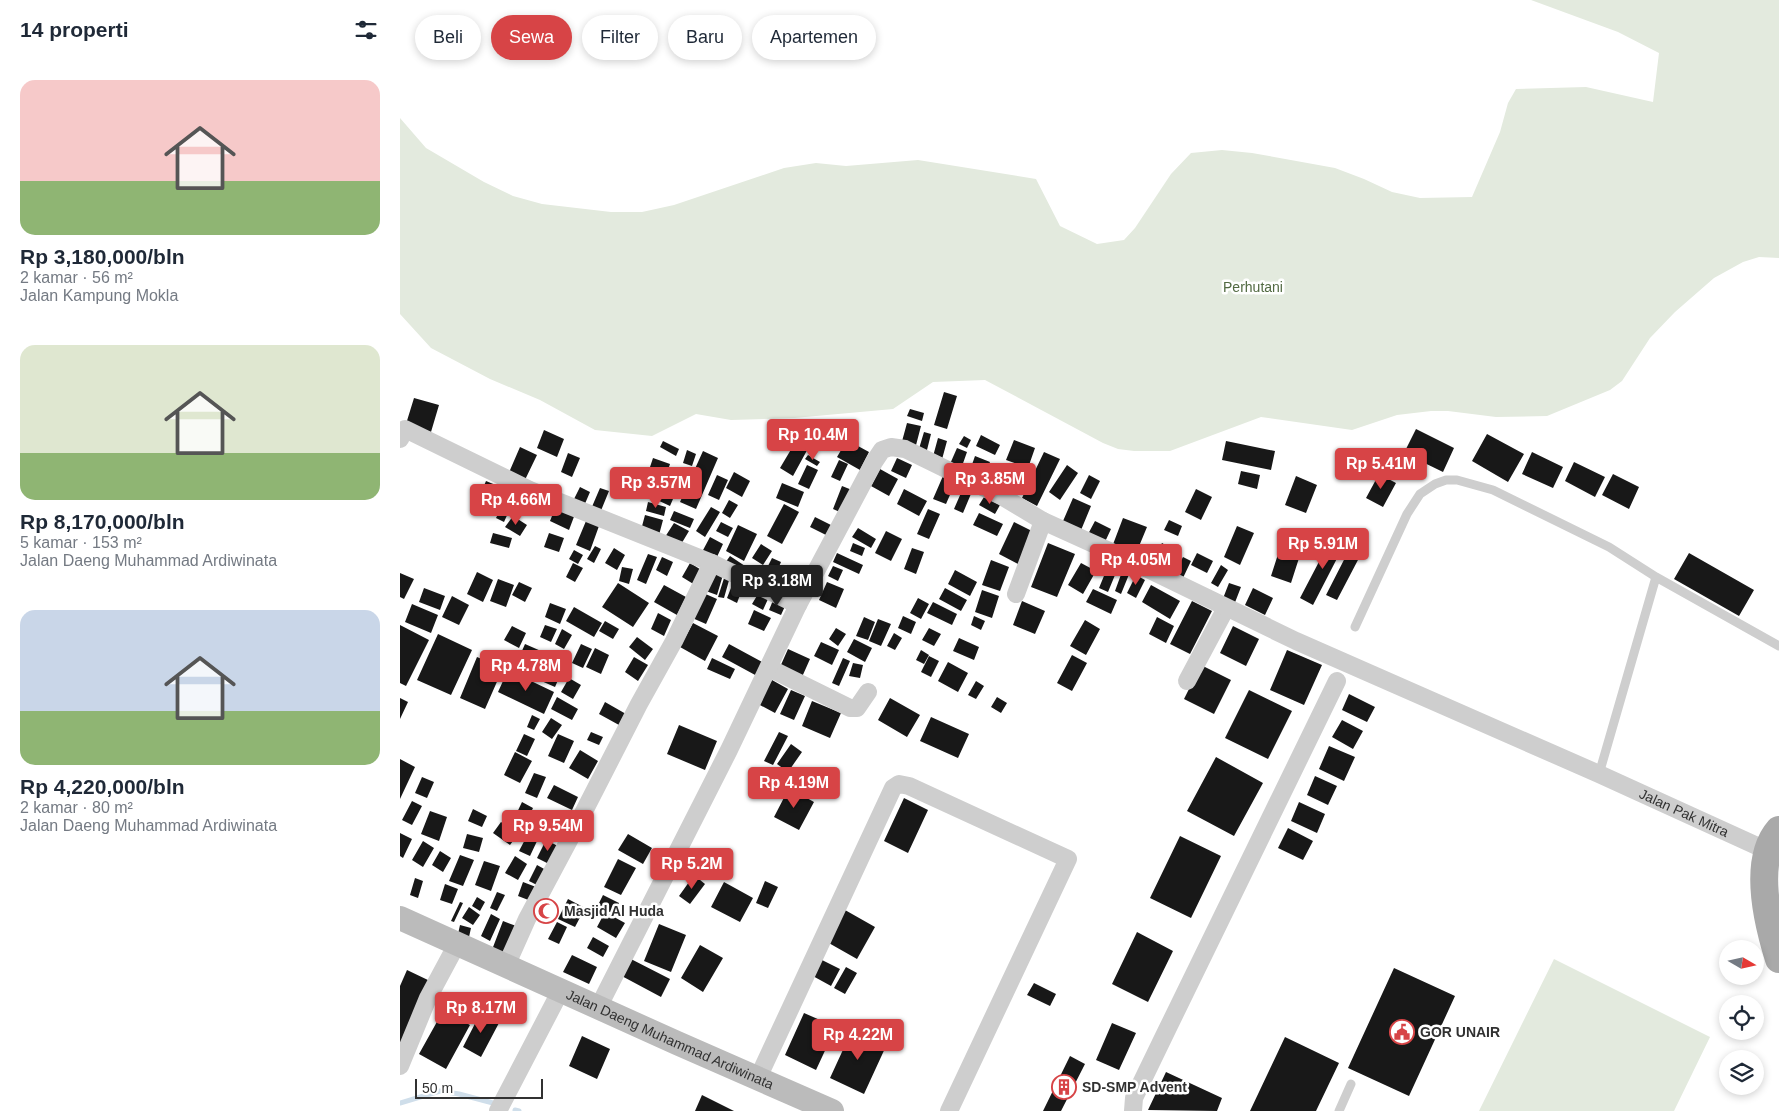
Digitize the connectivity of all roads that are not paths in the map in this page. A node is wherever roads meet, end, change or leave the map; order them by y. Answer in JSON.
{"nodes":[{"id":1,"x":400,"y":439,"type":"edge"},
{"id":2,"x":1043,"y":521,"type":"junction"},
{"id":3,"x":712,"y":563,"type":"junction"},
{"id":4,"x":1656,"y":577,"type":"junction"},
{"id":5,"x":1016,"y":594,"type":"dead end"},
{"id":6,"x":798,"y":605,"type":"junction"},
{"id":7,"x":1226,"y":608,"type":"junction"},
{"id":8,"x":1355,"y":627,"type":"dead end"},
{"id":9,"x":1779,"y":646,"type":"edge"},
{"id":10,"x":769,"y":668,"type":"junction"},
{"id":11,"x":1187,"y":681,"type":"dead end"},
{"id":12,"x":1337,"y":681,"type":"dead end"},
{"id":13,"x":868,"y":692,"type":"dead end"},
{"id":14,"x":1599,"y":774,"type":"junction"},
{"id":15,"x":1774,"y":841,"type":"edge"},
{"id":16,"x":1773,"y":915,"type":"edge"},
{"id":17,"x":400,"y":918,"type":"edge"},
{"id":18,"x":457,"y":944,"type":"junction"},
{"id":19,"x":1779,"y":959,"type":"edge"},
{"id":20,"x":506,"y":966,"type":"junction"},
{"id":21,"x":561,"y":990,"type":"junction"},
{"id":22,"x":598,"y":1008,"type":"junction"},
{"id":23,"x":400,"y":1066,"type":"edge"},
{"id":24,"x":758,"y":1078,"type":"junction"},
{"id":25,"x":1351,"y":1084,"type":"dead end"},
{"id":26,"x":498,"y":1111,"type":"edge"},
{"id":27,"x":832,"y":1111,"type":"edge"},
{"id":28,"x":948,"y":1111,"type":"edge"},
{"id":29,"x":1133,"y":1111,"type":"edge"},
{"id":30,"x":1339,"y":1111,"type":"edge"}],
"edges":[{"from":1,"to":3,"type":"street"},
{"from":2,"to":5,"type":"street"},
{"from":2,"to":6,"type":"street","name":"Jalan Pak Mitra"},
{"from":2,"to":7,"type":"street","name":"Jalan Pak Mitra"},
{"from":3,"to":6,"type":"street"},
{"from":3,"to":20,"type":"street"},
{"from":4,"to":8,"type":"lane"},
{"from":4,"to":9,"type":"lane"},
{"from":4,"to":14,"type":"lane"},
{"from":6,"to":10,"type":"street"},
{"from":7,"to":11,"type":"street"},
{"from":7,"to":14,"type":"street","name":"Jalan Pak Mitra"},
{"from":10,"to":13,"type":"street"},
{"from":10,"to":22,"type":"street"},
{"from":12,"to":29,"type":"street"},
{"from":14,"to":15,"type":"street","name":"Jalan Pak Mitra"},
{"from":15,"to":16,"type":"main road"},
{"from":16,"to":19,"type":"main road"},
{"from":17,"to":18,"type":"main road","name":"Jalan Daeng Muhammad Ardiwinata"},
{"from":18,"to":20,"type":"main road","name":"Jalan Daeng Muhammad Ardiwinata"},
{"from":18,"to":23,"type":"street"},
{"from":20,"to":21,"type":"main road","name":"Jalan Daeng Muhammad Ardiwinata"},
{"from":21,"to":22,"type":"main road","name":"Jalan Daeng Muhammad Ardiwinata"},
{"from":21,"to":26,"type":"street"},
{"from":22,"to":24,"type":"main road","name":"Jalan Daeng Muhammad Ardiwinata"},
{"from":24,"to":27,"type":"main road","name":"Jalan Daeng Muhammad Ardiwinata"},
{"from":24,"to":28,"type":"street"},
{"from":25,"to":30,"type":"lane"}]}
